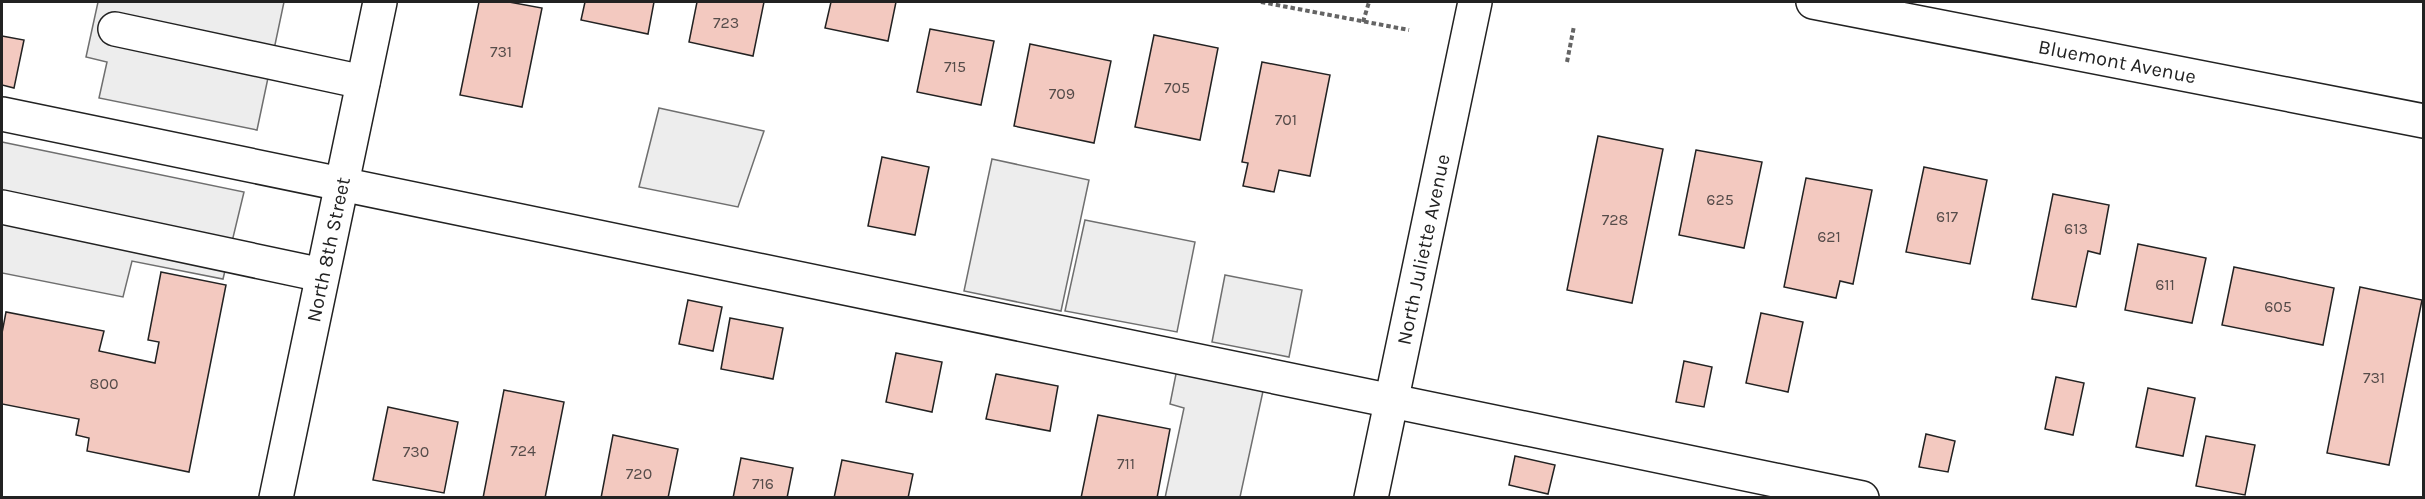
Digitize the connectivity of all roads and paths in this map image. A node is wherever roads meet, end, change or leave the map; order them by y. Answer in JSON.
{"nodes":[{"id":1,"x":380,"y":2,"type":"edge"},
{"id":2,"x":1261,"y":2,"type":"edge"},
{"id":3,"x":1368,"y":2,"type":"edge"},
{"id":4,"x":1475,"y":2,"type":"edge"},
{"id":5,"x":1813,"y":2,"type":"edge"},
{"id":6,"x":1364,"y":22,"type":"junction"},
{"id":7,"x":1574,"y":26,"type":"dead end"},
{"id":8,"x":115,"y":29,"type":"dead end"},
{"id":9,"x":1410,"y":30,"type":"dead end"},
{"id":10,"x":1567,"y":62,"type":"dead end"},
{"id":11,"x":363,"y":82,"type":"junction"},
{"id":12,"x":2,"y":114,"type":"edge"},
{"id":13,"x":2424,"y":121,"type":"edge"},
{"id":14,"x":341,"y":184,"type":"junction"},
{"id":15,"x":2,"y":207,"type":"edge"},
{"id":16,"x":322,"y":275,"type":"junction"},
{"id":17,"x":1391,"y":401,"type":"junction"},
{"id":18,"x":276,"y":498,"type":"edge"},
{"id":19,"x":1371,"y":498,"type":"edge"},
{"id":20,"x":1862,"y":498,"type":"edge"}],
"edges":[{"from":1,"to":11,"type":"street","name":"North 8th Street"},
{"from":2,"to":6,"type":"path"},
{"from":3,"to":6,"type":"path"},
{"from":4,"to":17,"type":"street","name":"North Juliette Avenue"},
{"from":5,"to":13,"type":"street","name":"Bluemont Avenue"},
{"from":6,"to":9,"type":"path"},
{"from":7,"to":10,"type":"path"},
{"from":8,"to":11,"type":"street"},
{"from":11,"to":14,"type":"street","name":"North 8th Street"},
{"from":12,"to":14,"type":"street"},
{"from":14,"to":16,"type":"street","name":"North 8th Street"},
{"from":14,"to":17,"type":"street"},
{"from":15,"to":16,"type":"street"},
{"from":16,"to":18,"type":"street","name":"North 8th Street"},
{"from":17,"to":19,"type":"street","name":"North Juliette Avenue"},
{"from":17,"to":20,"type":"street"}]}
